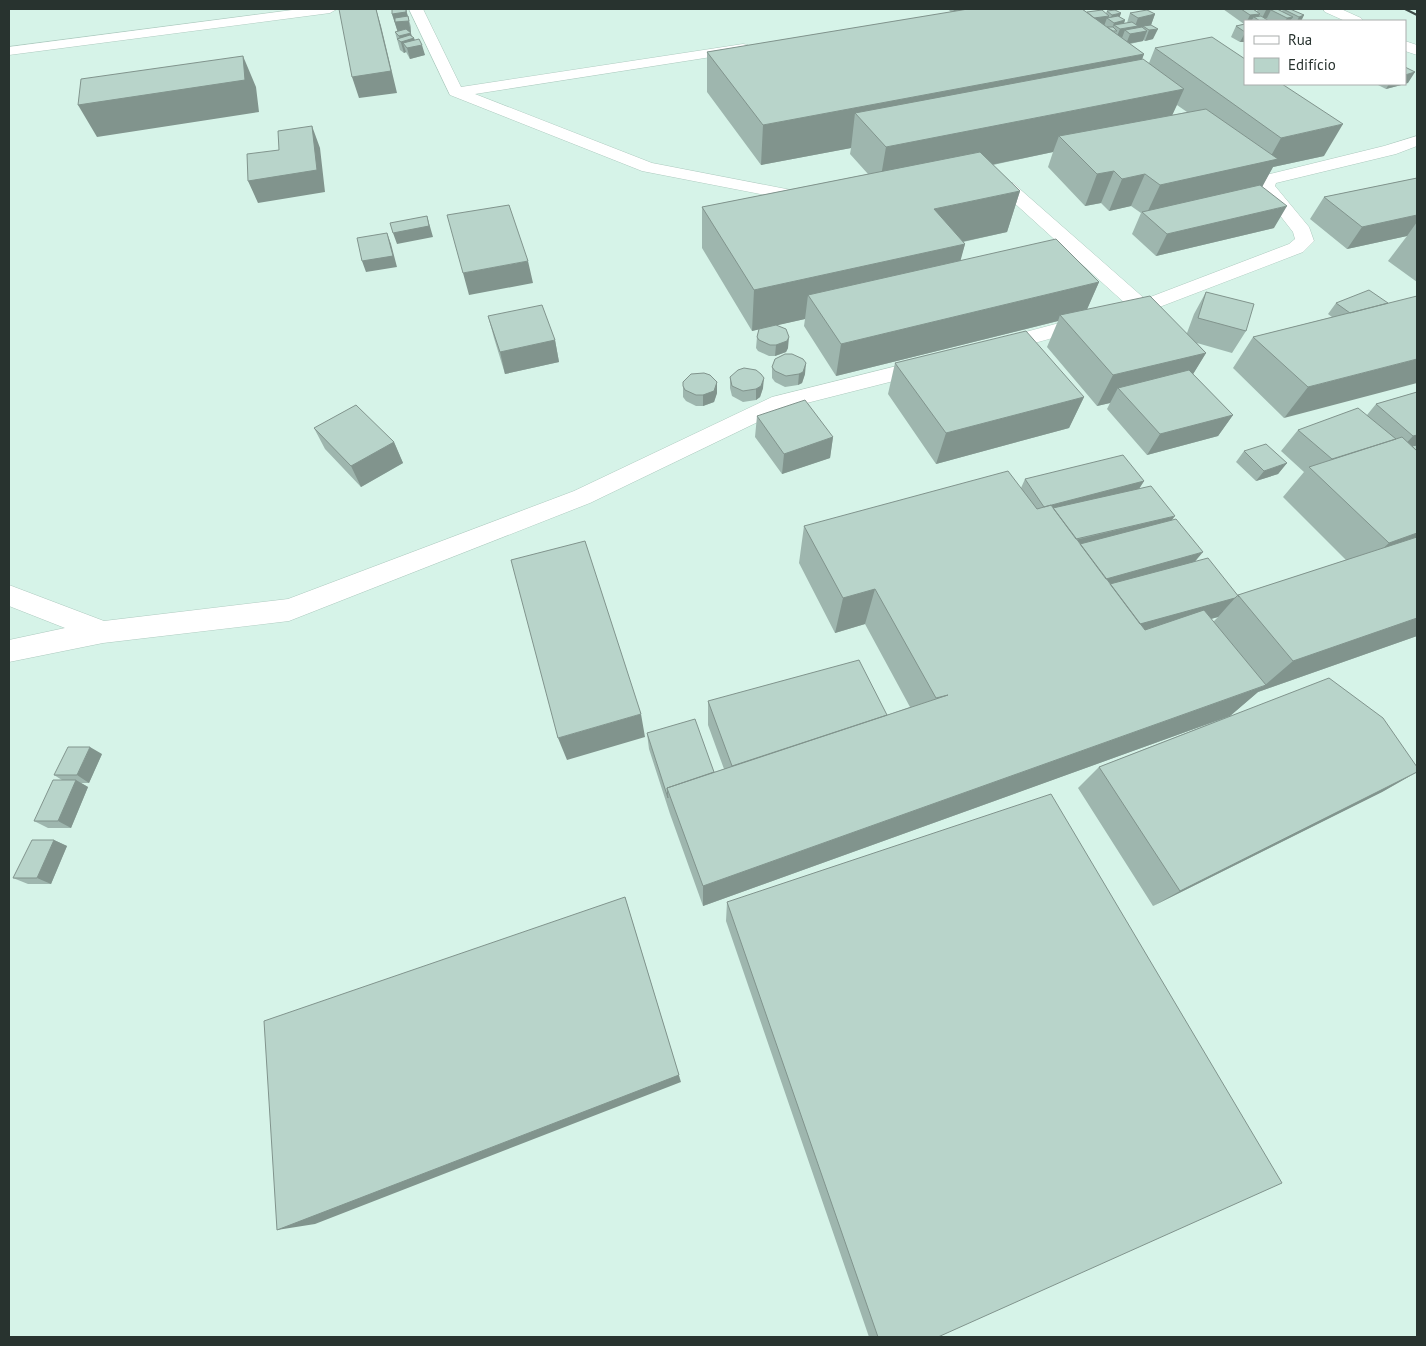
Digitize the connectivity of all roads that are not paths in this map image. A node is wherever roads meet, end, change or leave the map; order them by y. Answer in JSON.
{"nodes":[{"id":1,"x":330,"y":9,"type":"edge"},
{"id":2,"x":416,"y":9,"type":"edge"},
{"id":3,"x":1330,"y":9,"type":"edge"},
{"id":4,"x":1354,"y":20,"type":"edge"},
{"id":5,"x":761,"y":46,"type":"edge"},
{"id":6,"x":9,"y":51,"type":"edge"},
{"id":7,"x":456,"y":92,"type":"junction"},
{"id":8,"x":1417,"y":141,"type":"edge"},
{"id":9,"x":972,"y":178,"type":"edge"},
{"id":10,"x":825,"y":200,"type":"edge"},
{"id":11,"x":1142,"y":307,"type":"junction"},
{"id":12,"x":978,"y":352,"type":"edge"},
{"id":13,"x":949,"y":360,"type":"edge"},
{"id":14,"x":9,"y":595,"type":"edge"},
{"id":15,"x":103,"y":632,"type":"junction"},
{"id":16,"x":9,"y":652,"type":"edge"}],
"edges":[{"from":1,"to":6,"type":"lane"},
{"from":2,"to":7,"type":"lane"},
{"from":3,"to":4,"type":"lane"},
{"from":5,"to":7,"type":"lane"},
{"from":7,"to":10,"type":"lane"},
{"from":8,"to":11,"type":"lane"},
{"from":9,"to":11,"type":"lane"},
{"from":11,"to":12,"type":"lane"},
{"from":13,"to":15,"type":"lane"},
{"from":14,"to":15,"type":"lane"},
{"from":15,"to":16,"type":"lane"}]}
